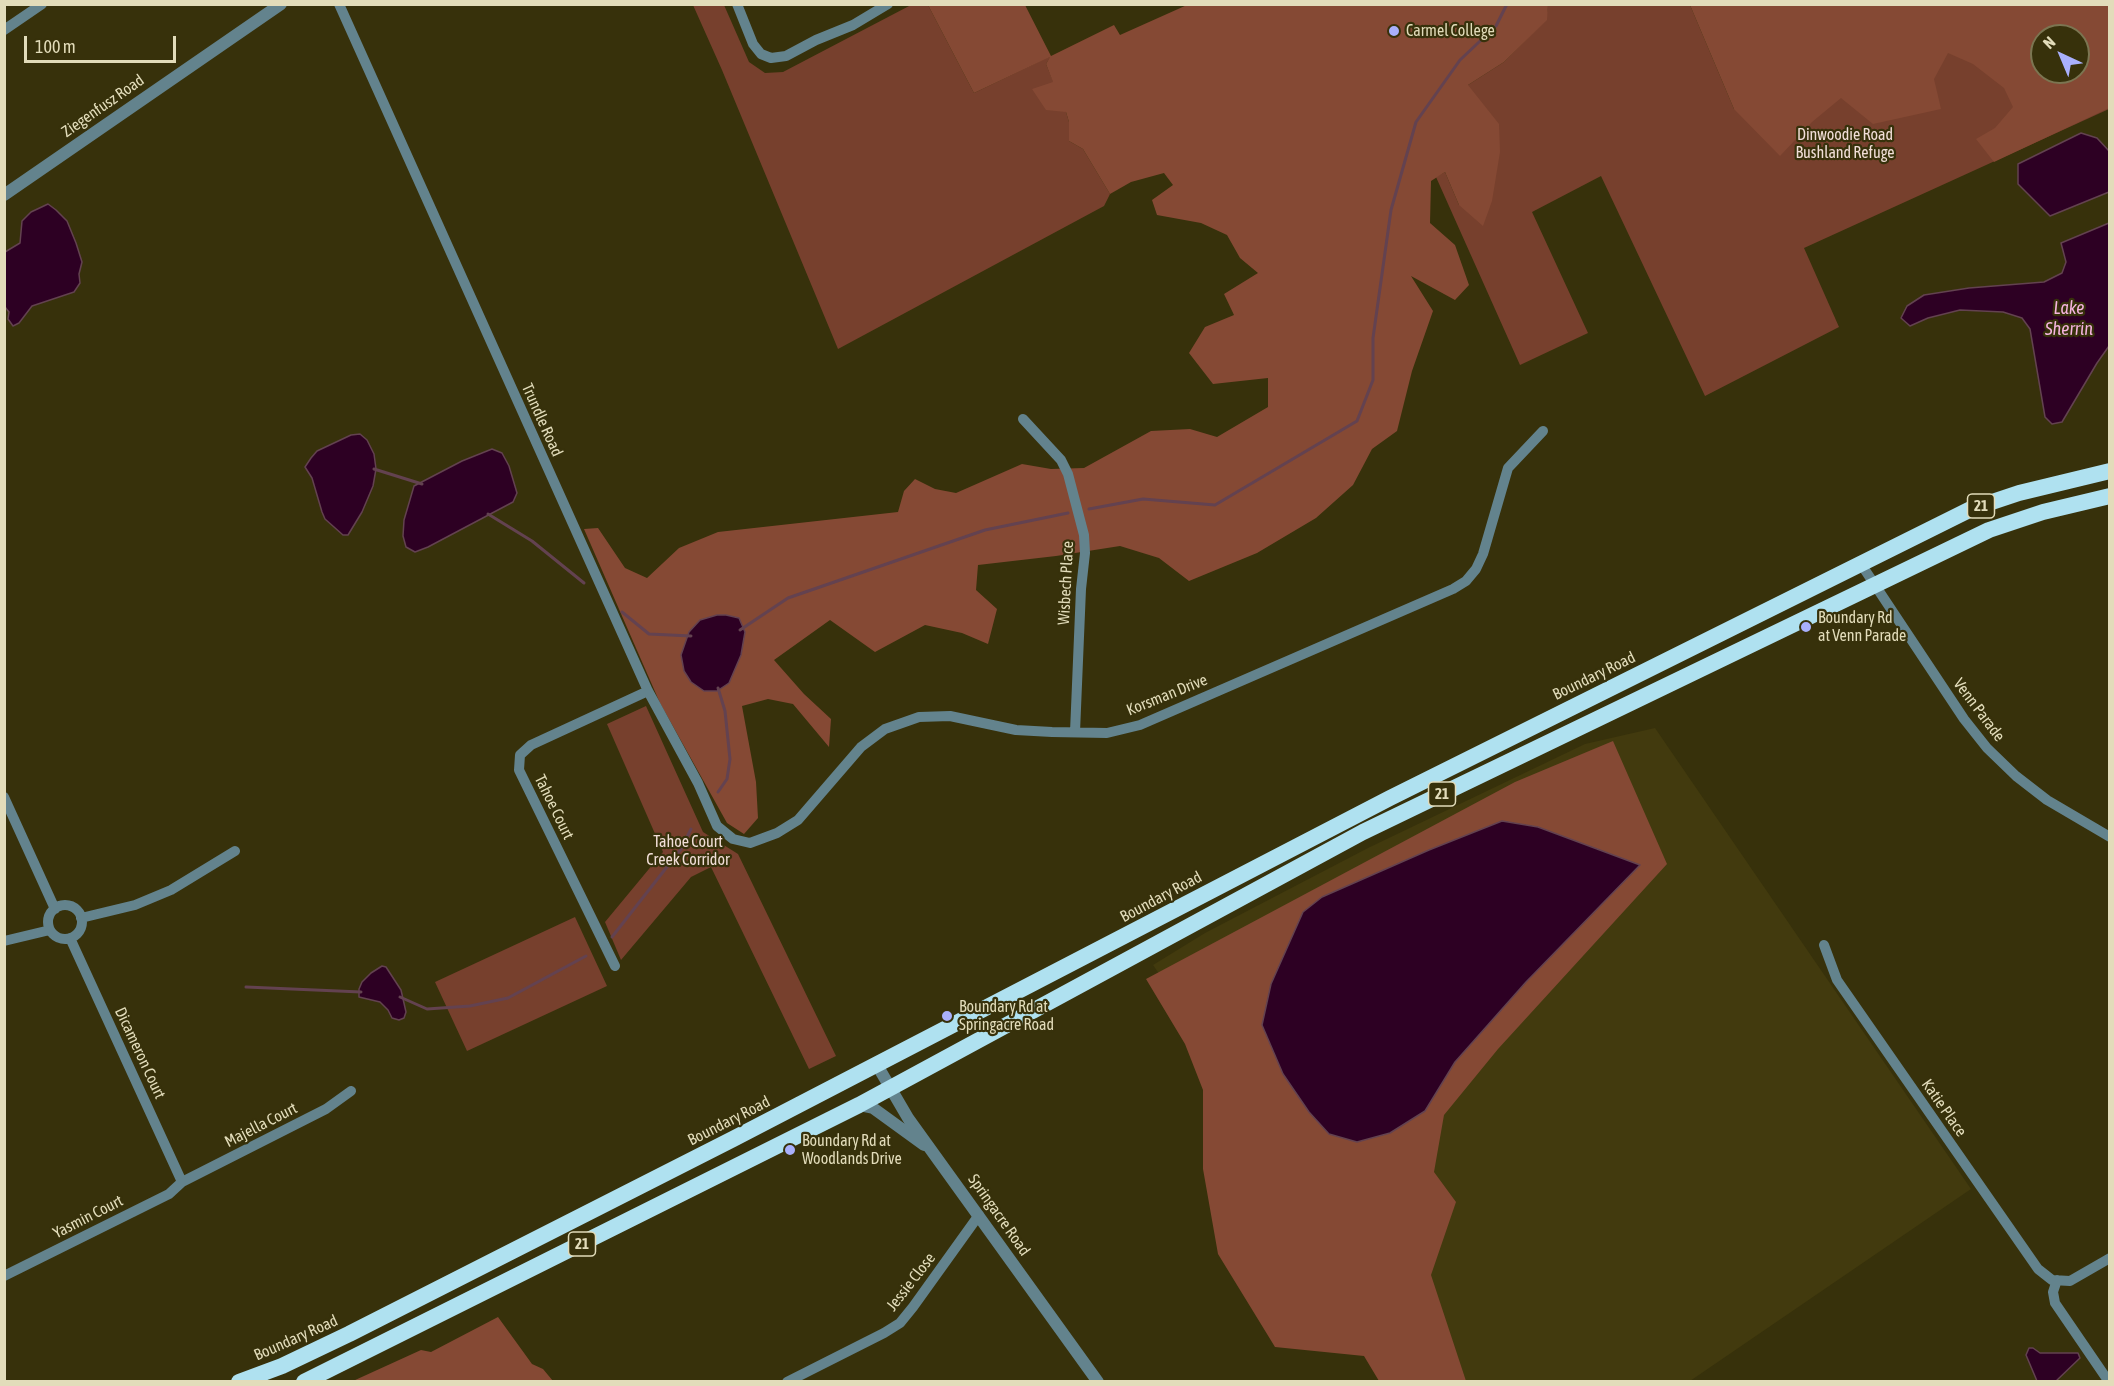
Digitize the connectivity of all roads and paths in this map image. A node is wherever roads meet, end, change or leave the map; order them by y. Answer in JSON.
{"nodes":[{"id":1,"x":42,"y":4,"type":"edge"},
{"id":2,"x":280,"y":4,"type":"edge"},
{"id":3,"x":339,"y":4,"type":"edge"},
{"id":4,"x":737,"y":4,"type":"edge"},
{"id":5,"x":888,"y":4,"type":"edge"},
{"id":6,"x":4,"y":30,"type":"edge"},
{"id":7,"x":4,"y":195,"type":"edge"},
{"id":8,"x":1023,"y":419,"type":"dead end"},
{"id":9,"x":1543,"y":432,"type":"dead end"},
{"id":10,"x":2109,"y":471,"type":"edge"},
{"id":11,"x":2109,"y":496,"type":"edge"},
{"id":12,"x":1861,"y":564,"type":"junction"},
{"id":13,"x":1875,"y":585,"type":"junction"},
{"id":14,"x":648,"y":691,"type":"junction"},
{"id":15,"x":1075,"y":732,"type":"junction"},
{"id":16,"x":4,"y":797,"type":"edge"},
{"id":17,"x":2109,"y":837,"type":"edge"},
{"id":18,"x":733,"y":839,"type":"joint"},
{"id":19,"x":235,"y":851,"type":"dead end"},
{"id":20,"x":55,"y":909,"type":"junction"},
{"id":21,"x":81,"y":918,"type":"junction"},
{"id":22,"x":50,"y":930,"type":"junction"},
{"id":23,"x":70,"y":938,"type":"junction"},
{"id":24,"x":4,"y":941,"type":"edge"},
{"id":25,"x":1824,"y":945,"type":"dead end"},
{"id":26,"x":615,"y":966,"type":"dead end"},
{"id":27,"x":877,"y":1065,"type":"junction"},
{"id":28,"x":891,"y":1088,"type":"junction"},
{"id":29,"x":351,"y":1091,"type":"dead end"},
{"id":30,"x":859,"y":1105,"type":"junction"},
{"id":31,"x":937,"y":1155,"type":"junction"},
{"id":32,"x":183,"y":1182,"type":"junction"},
{"id":33,"x":979,"y":1215,"type":"junction"},
{"id":34,"x":2109,"y":1258,"type":"edge"},
{"id":35,"x":4,"y":1276,"type":"edge"},
{"id":36,"x":2054,"y":1280,"type":"junction"},
{"id":37,"x":239,"y":1382,"type":"edge"},
{"id":38,"x":304,"y":1382,"type":"edge"},
{"id":39,"x":787,"y":1382,"type":"edge"},
{"id":40,"x":1098,"y":1382,"type":"edge"},
{"id":41,"x":2109,"y":1382,"type":"edge"}],
"edges":[{"from":1,"to":6,"type":"street"},
{"from":2,"to":7,"type":"street","name":"Ziegenfusz Road"},
{"from":3,"to":14,"type":"street","name":"Trundle Road"},
{"from":4,"to":5,"type":"street"},
{"from":8,"to":15,"type":"street","name":"Wisbech Place"},
{"from":9,"to":15,"type":"street","name":"Korsman Drive"},
{"from":10,"to":12,"type":"highway","name":"Boundary Road","number":"21"},
{"from":11,"to":13,"type":"highway","number":"21"},
{"from":12,"to":13,"type":"street","name":"Venn Parade"},
{"from":12,"to":27,"type":"highway","name":"Boundary Road","number":"21"},
{"from":13,"to":17,"type":"street","name":"Venn Parade"},
{"from":13,"to":28,"type":"highway","number":"21"},
{"from":14,"to":18,"type":"street","name":"Trundle Road"},
{"from":14,"to":26,"type":"street","name":"Tahoe Court"},
{"from":15,"to":18,"type":"street","name":"Korsman Drive"},
{"from":16,"to":20,"type":"street"},
{"from":19,"to":21,"type":"street"},
{"from":20,"to":21,"type":"street"},
{"from":20,"to":22,"type":"street"},
{"from":21,"to":23,"type":"street"},
{"from":22,"to":23,"type":"street"},
{"from":22,"to":24,"type":"street"},
{"from":23,"to":32,"type":"street","name":"Dicameron Court"},
{"from":25,"to":36,"type":"street","name":"Katie Place"},
{"from":27,"to":28,"type":"street","name":"Springacre Road"},
{"from":27,"to":37,"type":"highway","name":"Boundary Road","number":"21"},
{"from":28,"to":30,"type":"highway","number":"21"},
{"from":28,"to":31,"type":"street","name":"Springacre Road"},
{"from":29,"to":32,"type":"street","name":"Majella Court"},
{"from":30,"to":31,"type":"street"},
{"from":30,"to":38,"type":"highway","number":"21"},
{"from":31,"to":33,"type":"street","name":"Springacre Road"},
{"from":32,"to":35,"type":"street","name":"Yasmin Court"},
{"from":33,"to":39,"type":"street","name":"Jessie Close"},
{"from":33,"to":40,"type":"street","name":"Springacre Road"},
{"from":34,"to":36,"type":"street"},
{"from":36,"to":41,"type":"street"}]}
